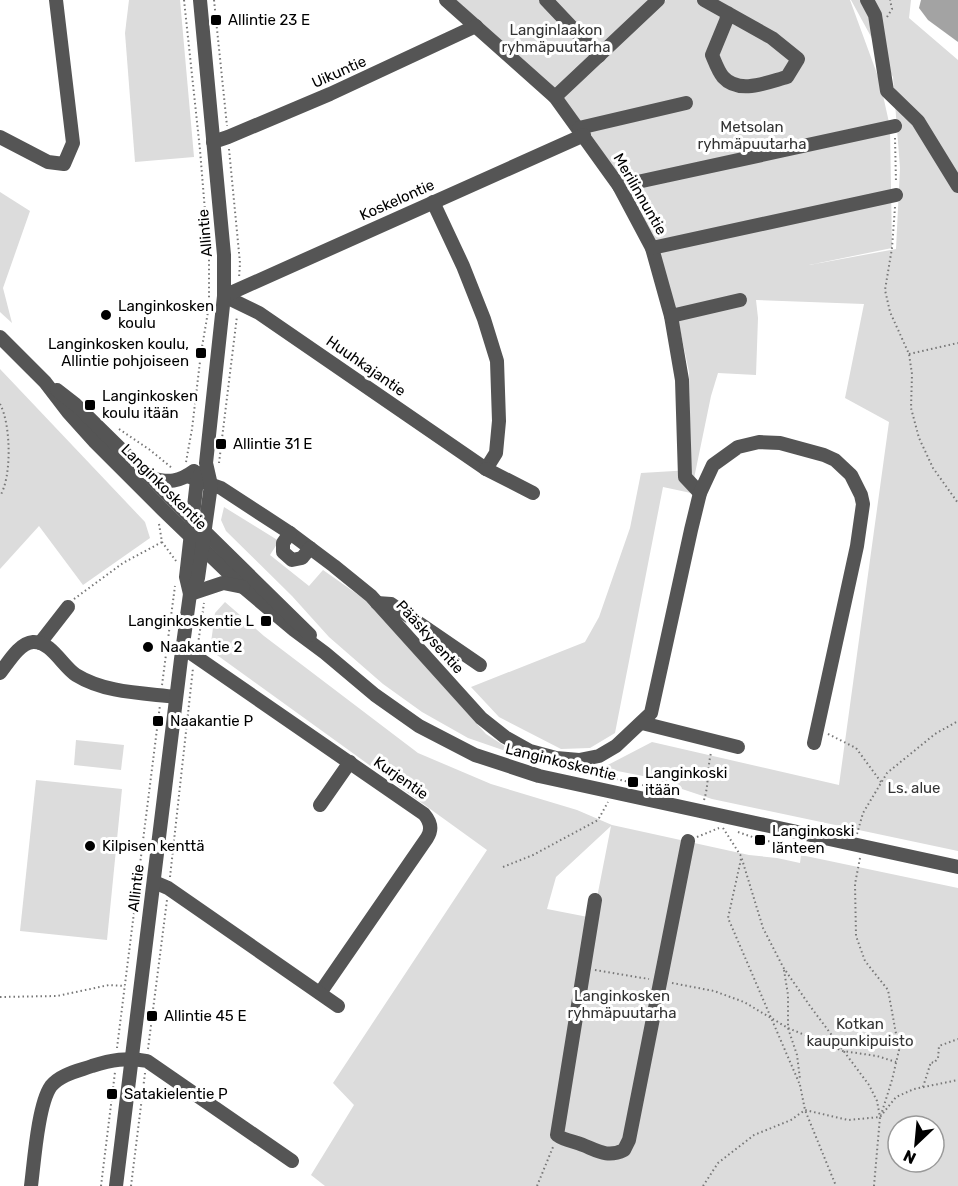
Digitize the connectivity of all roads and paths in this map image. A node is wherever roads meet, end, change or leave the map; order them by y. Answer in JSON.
{"nodes":[{"id":1,"x":56,"y":0,"type":"edge"},
{"id":2,"x":184,"y":0,"type":"edge"},
{"id":3,"x":200,"y":0,"type":"edge"},
{"id":4,"x":447,"y":0,"type":"edge"},
{"id":5,"x":546,"y":0,"type":"edge"},
{"id":6,"x":658,"y":0,"type":"edge"},
{"id":7,"x":704,"y":0,"type":"edge"},
{"id":8,"x":867,"y":0,"type":"edge"},
{"id":9,"x":728,"y":13,"type":"junction"},
{"id":10,"x":476,"y":26,"type":"junction"},
{"id":11,"x":598,"y":56,"type":"junction"},
{"id":12,"x":555,"y":97,"type":"junction"},
{"id":13,"x":686,"y":103,"type":"dead end"},
{"id":14,"x":895,"y":126,"type":"joint"},
{"id":15,"x":581,"y":132,"type":"junction"},
{"id":16,"x":0,"y":137,"type":"edge"},
{"id":17,"x":213,"y":142,"type":"junction"},
{"id":18,"x":619,"y":186,"type":"junction"},
{"id":19,"x":958,"y":186,"type":"edge"},
{"id":20,"x":896,"y":195,"type":"junction"},
{"id":21,"x":433,"y":202,"type":"junction"},
{"id":22,"x":652,"y":248,"type":"junction"},
{"id":23,"x":225,"y":296,"type":"junction"},
{"id":24,"x":740,"y":300,"type":"dead end"},
{"id":25,"x":671,"y":316,"type":"junction"},
{"id":26,"x":0,"y":338,"type":"edge"},
{"id":27,"x":958,"y":343,"type":"edge"},
{"id":28,"x":909,"y":354,"type":"junction"},
{"id":29,"x":45,"y":382,"type":"junction"},
{"id":30,"x":0,"y":404,"type":"edge"},
{"id":31,"x":206,"y":463,"type":"junction"},
{"id":32,"x":486,"y":469,"type":"junction"},
{"id":33,"x":194,"y":477,"type":"junction"},
{"id":34,"x":151,"y":478,"type":"junction"},
{"id":35,"x":533,"y":493,"type":"dead end"},
{"id":36,"x":700,"y":493,"type":"junction"},
{"id":37,"x":0,"y":496,"type":"edge"},
{"id":38,"x":958,"y":503,"type":"edge"},
{"id":39,"x":193,"y":519,"type":"junction"},
{"id":40,"x":204,"y":531,"type":"junction"},
{"id":41,"x":290,"y":533,"type":"junction"},
{"id":42,"x":190,"y":537,"type":"junction"},
{"id":43,"x":162,"y":542,"type":"dead end"},
{"id":44,"x":202,"y":548,"type":"junction"},
{"id":45,"x":310,"y":548,"type":"junction"},
{"id":46,"x":176,"y":577,"type":"dead end"},
{"id":47,"x":243,"y":587,"type":"junction"},
{"id":48,"x":190,"y":594,"type":"junction"},
{"id":49,"x":377,"y":603,"type":"junction"},
{"id":50,"x":68,"y":607,"type":"joint"},
{"id":51,"x":40,"y":643,"type":"junction"},
{"id":52,"x":182,"y":647,"type":"junction"},
{"id":53,"x":325,"y":653,"type":"junction"},
{"id":54,"x":480,"y":665,"type":"dead end"},
{"id":55,"x":0,"y":673,"type":"edge"},
{"id":56,"x":161,"y":695,"type":"junction"},
{"id":57,"x":176,"y":697,"type":"junction"},
{"id":58,"x":646,"y":718,"type":"junction"},
{"id":59,"x":958,"y":721,"type":"edge"},
{"id":60,"x":815,"y":736,"type":"joint"},
{"id":61,"x":714,"y":741,"type":"junction"},
{"id":62,"x":738,"y":747,"type":"dead end"},
{"id":63,"x":350,"y":762,"type":"junction"},
{"id":64,"x":615,"y":779,"type":"dead end"},
{"id":65,"x":881,"y":782,"type":"junction"},
{"id":66,"x":661,"y":789,"type":"dead end"},
{"id":67,"x":609,"y":801,"type":"dead end"},
{"id":68,"x":704,"y":803,"type":"dead end"},
{"id":69,"x":320,"y":805,"type":"dead end"},
{"id":70,"x":857,"y":836,"type":"dead end"},
{"id":71,"x":688,"y":841,"type":"joint"},
{"id":72,"x":741,"y":856,"type":"junction"},
{"id":73,"x":861,"y":856,"type":"dead end"},
{"id":74,"x":503,"y":867,"type":"dead end"},
{"id":75,"x":958,"y":867,"type":"edge"},
{"id":76,"x":154,"y":882,"type":"junction"},
{"id":77,"x":595,"y":900,"type":"dead end"},
{"id":78,"x":783,"y":967,"type":"junction"},
{"id":79,"x":583,"y":968,"type":"junction"},
{"id":80,"x":661,"y":981,"type":"junction"},
{"id":81,"x":125,"y":986,"type":"junction"},
{"id":82,"x":320,"y":993,"type":"junction"},
{"id":83,"x":0,"y":997,"type":"edge"},
{"id":84,"x":338,"y":1006,"type":"dead end"},
{"id":85,"x":773,"y":1020,"type":"junction"},
{"id":86,"x":788,"y":1028,"type":"junction"},
{"id":87,"x":958,"y":1039,"type":"edge"},
{"id":88,"x":843,"y":1050,"type":"junction"},
{"id":89,"x":132,"y":1058,"type":"junction"},
{"id":90,"x":116,"y":1060,"type":"junction"},
{"id":91,"x":896,"y":1062,"type":"junction"},
{"id":92,"x":958,"y":1080,"type":"edge"},
{"id":93,"x":800,"y":1085,"type":"junction"},
{"id":94,"x":922,"y":1087,"type":"junction"},
{"id":95,"x":805,"y":1110,"type":"junction"},
{"id":96,"x":880,"y":1117,"type":"junction"},
{"id":97,"x":557,"y":1135,"type":"junction"},
{"id":98,"x":292,"y":1161,"type":"dead end"},
{"id":99,"x":31,"y":1186,"type":"edge"},
{"id":100,"x":100,"y":1186,"type":"edge"},
{"id":101,"x":116,"y":1186,"type":"edge"},
{"id":102,"x":537,"y":1186,"type":"edge"},
{"id":103,"x":703,"y":1186,"type":"edge"},
{"id":104,"x":836,"y":1186,"type":"edge"},
{"id":105,"x":874,"y":1186,"type":"edge"}],
"edges":[{"from":1,"to":16,"type":"street"},
{"from":2,"to":33,"type":"path"},
{"from":3,"to":17,"type":"street","name":"Allintie"},
{"from":4,"to":10,"type":"street","name":"Merilinnuntie"},
{"from":5,"to":11,"type":"street"},
{"from":6,"to":11,"type":"street"},
{"from":7,"to":9,"type":"street"},
{"from":8,"to":19,"type":"street"},
{"from":9,"to":9,"type":"street"},
{"from":10,"to":12,"type":"street","name":"Merilinnuntie"},
{"from":10,"to":17,"type":"street","name":"Uikuntie"},
{"from":11,"to":12,"type":"street"},
{"from":12,"to":15,"type":"street","name":"Merilinnuntie"},
{"from":13,"to":15,"type":"street","name":"Koskelontie"},
{"from":14,"to":18,"type":"street"},
{"from":14,"to":20,"type":"path"},
{"from":15,"to":18,"type":"street","name":"Merilinnuntie"},
{"from":15,"to":21,"type":"street","name":"Koskelontie"},
{"from":17,"to":23,"type":"street","name":"Allintie"},
{"from":18,"to":22,"type":"street","name":"Merilinnuntie"},
{"from":20,"to":22,"type":"street"},
{"from":20,"to":28,"type":"path"},
{"from":21,"to":23,"type":"street","name":"Koskelontie"},
{"from":21,"to":32,"type":"street"},
{"from":22,"to":25,"type":"street","name":"Merilinnuntie"},
{"from":23,"to":31,"type":"street","name":"Allintie"},
{"from":23,"to":32,"type":"street","name":"Huuhkajantie"},
{"from":24,"to":25,"type":"street"},
{"from":25,"to":36,"type":"street","name":"Merilinnuntie"},
{"from":26,"to":29,"type":"street","name":"Langinkoskentie"},
{"from":27,"to":28,"type":"path"},
{"from":28,"to":38,"type":"path"},
{"from":29,"to":34,"type":"street","name":"Langinkoskentie"},
{"from":29,"to":42,"type":"street","name":"Langinkoskentie"},
{"from":30,"to":37,"type":"path"},
{"from":31,"to":33,"type":"street","name":"Allintie"},
{"from":31,"to":33,"type":"street"},
{"from":32,"to":35,"type":"street","name":"Huuhkajantie"},
{"from":33,"to":34,"type":"street"},
{"from":33,"to":39,"type":"street","name":"Allintie"},
{"from":33,"to":40,"type":"street","name":"Allintie"},
{"from":33,"to":41,"type":"street","name":"Pääskysentie"},
{"from":34,"to":39,"type":"street","name":"Langinkoskentie"},
{"from":36,"to":58,"type":"street"},
{"from":36,"to":60,"type":"street"},
{"from":39,"to":40,"type":"street","name":"Langinkoskentie"},
{"from":39,"to":42,"type":"street","name":"Allintie"},
{"from":40,"to":44,"type":"street","name":"Allintie"},
{"from":40,"to":53,"type":"street","name":"Langinkoskentie"},
{"from":41,"to":45,"type":"street","name":"Pääskysentie"},
{"from":41,"to":45,"type":"street"},
{"from":42,"to":44,"type":"street","name":"Langinkoskentie"},
{"from":42,"to":48,"type":"street","name":"Allintie"},
{"from":43,"to":50,"type":"path"},
{"from":44,"to":47,"type":"street","name":"Langinkoskentie"},
{"from":44,"to":48,"type":"street","name":"Allintie"},
{"from":45,"to":49,"type":"street","name":"Pääskysentie"},
{"from":46,"to":56,"type":"path"},
{"from":47,"to":48,"type":"street"},
{"from":47,"to":53,"type":"street","name":"Langinkoskentie"},
{"from":48,"to":52,"type":"street","name":"Allintie"},
{"from":49,"to":54,"type":"street"},
{"from":49,"to":58,"type":"street","name":"Pääskysentie"},
{"from":50,"to":51,"type":"street"},
{"from":51,"to":55,"type":"street"},
{"from":51,"to":56,"type":"street"},
{"from":52,"to":57,"type":"street","name":"Allintie"},
{"from":52,"to":63,"type":"street","name":"Kurjentie"},
{"from":53,"to":75,"type":"street","name":"Langinkoskentie"},
{"from":56,"to":57,"type":"street"},
{"from":56,"to":81,"type":"path"},
{"from":57,"to":76,"type":"street","name":"Allintie"},
{"from":58,"to":61,"type":"street"},
{"from":59,"to":65,"type":"path"},
{"from":60,"to":65,"type":"path"},
{"from":61,"to":62,"type":"street"},
{"from":61,"to":68,"type":"path"},
{"from":63,"to":69,"type":"street"},
{"from":63,"to":82,"type":"street","name":"Kurjentie"},
{"from":64,"to":66,"type":"path"},
{"from":65,"to":70,"type":"path"},
{"from":67,"to":74,"type":"path"},
{"from":71,"to":72,"type":"path"},
{"from":71,"to":80,"type":"street"},
{"from":72,"to":78,"type":"path"},
{"from":72,"to":85,"type":"path"},
{"from":73,"to":91,"type":"path"},
{"from":76,"to":82,"type":"street"},
{"from":76,"to":89,"type":"street","name":"Allintie"},
{"from":77,"to":79,"type":"street"},
{"from":78,"to":86,"type":"path"},
{"from":78,"to":88,"type":"path"},
{"from":79,"to":80,"type":"path"},
{"from":79,"to":97,"type":"street"},
{"from":80,"to":85,"type":"path"},
{"from":80,"to":97,"type":"street"},
{"from":81,"to":83,"type":"path"},
{"from":81,"to":90,"type":"path"},
{"from":82,"to":84,"type":"street"},
{"from":85,"to":86,"type":"path"},
{"from":85,"to":93,"type":"path"},
{"from":86,"to":88,"type":"path"},
{"from":86,"to":93,"type":"path"},
{"from":87,"to":94,"type":"path"},
{"from":88,"to":91,"type":"path"},
{"from":88,"to":96,"type":"path"},
{"from":89,"to":90,"type":"street"},
{"from":89,"to":98,"type":"street"},
{"from":89,"to":101,"type":"street","name":"Allintie"},
{"from":90,"to":99,"type":"street"},
{"from":90,"to":100,"type":"path"},
{"from":91,"to":96,"type":"path"},
{"from":92,"to":94,"type":"path"},
{"from":93,"to":95,"type":"path"},
{"from":94,"to":96,"type":"path"},
{"from":95,"to":96,"type":"path"},
{"from":95,"to":103,"type":"path"},
{"from":95,"to":104,"type":"path"},
{"from":96,"to":105,"type":"path"},
{"from":97,"to":102,"type":"path"}]}
